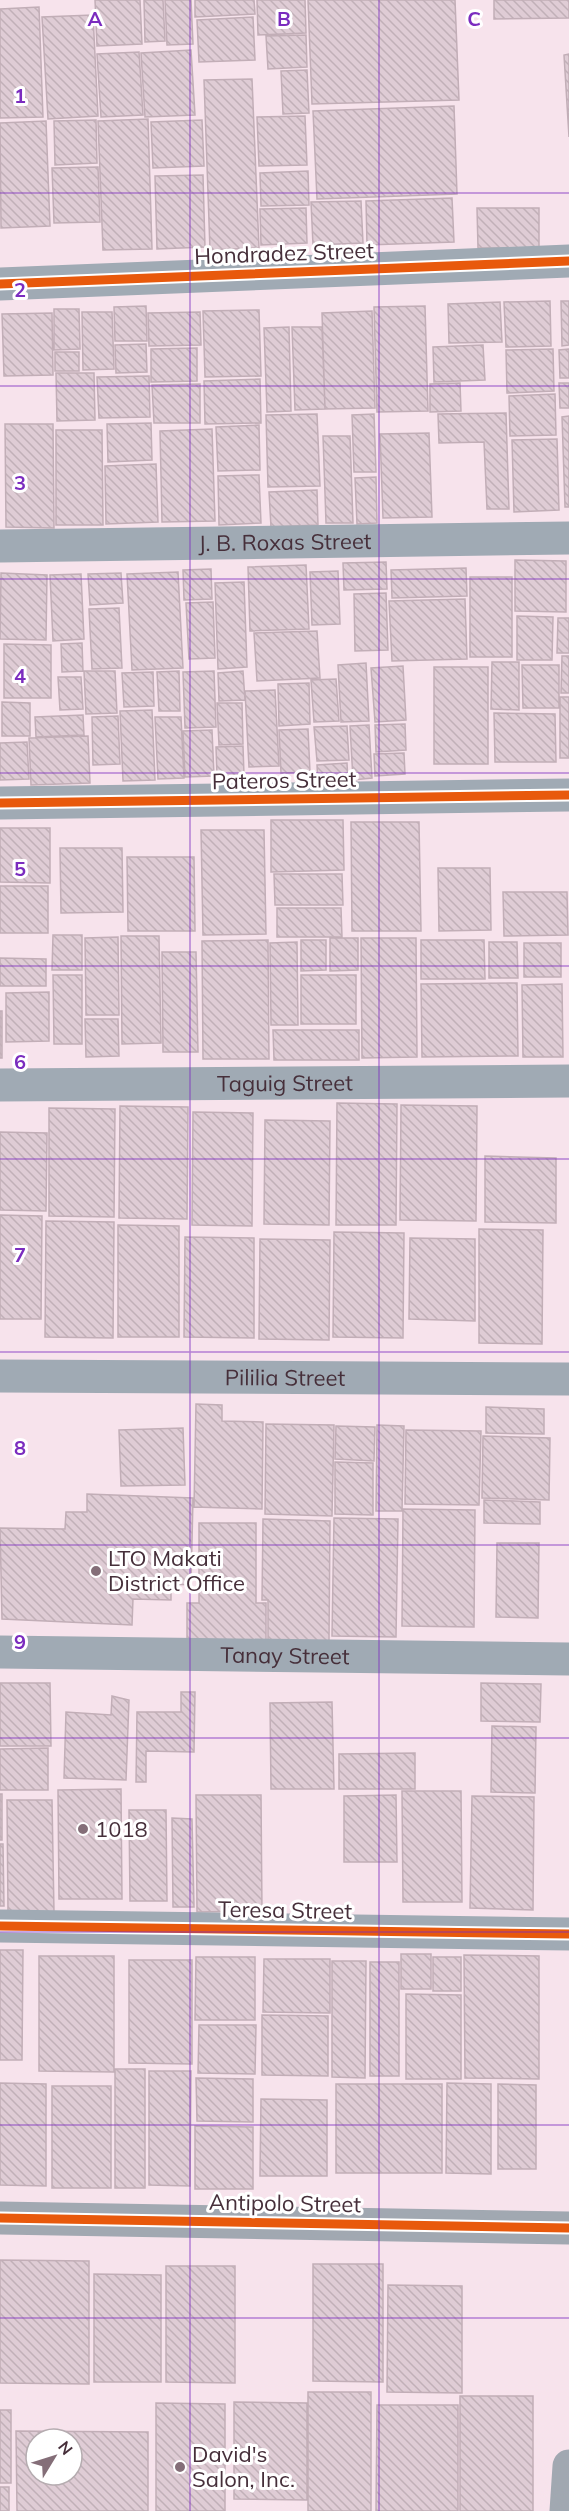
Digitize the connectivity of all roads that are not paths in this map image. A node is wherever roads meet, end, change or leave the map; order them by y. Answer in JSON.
{"nodes":[{"id":1,"x":569,"y":261,"type":"edge"},
{"id":2,"x":0,"y":284,"type":"edge"},
{"id":3,"x":569,"y":538,"type":"edge"},
{"id":4,"x":0,"y":546,"type":"edge"},
{"id":5,"x":569,"y":795,"type":"edge"},
{"id":6,"x":0,"y":804,"type":"edge"},
{"id":7,"x":569,"y":1081,"type":"edge"},
{"id":8,"x":0,"y":1085,"type":"edge"},
{"id":9,"x":0,"y":1376,"type":"edge"},
{"id":10,"x":569,"y":1379,"type":"edge"},
{"id":11,"x":0,"y":1652,"type":"edge"},
{"id":12,"x":569,"y":1659,"type":"edge"},
{"id":13,"x":0,"y":1926,"type":"edge"},
{"id":14,"x":569,"y":1934,"type":"edge"},
{"id":15,"x":0,"y":2218,"type":"edge"},
{"id":16,"x":569,"y":2228,"type":"edge"},
{"id":17,"x":569,"y":2466,"type":"edge"},
{"id":18,"x":566,"y":2511,"type":"edge"}],
"edges":[{"from":1,"to":2,"type":"street","name":"Hondradez Street"},
{"from":3,"to":4,"type":"street","name":"J. B. Roxas Street"},
{"from":5,"to":6,"type":"street","name":"Pateros Street"},
{"from":7,"to":8,"type":"street","name":"Taguig Street"},
{"from":9,"to":10,"type":"street","name":"Pililia Street"},
{"from":11,"to":12,"type":"street","name":"Tanay Street"},
{"from":13,"to":14,"type":"street","name":"Teresa Street"},
{"from":15,"to":16,"type":"street","name":"Antipolo Street"},
{"from":17,"to":18,"type":"street"}]}
